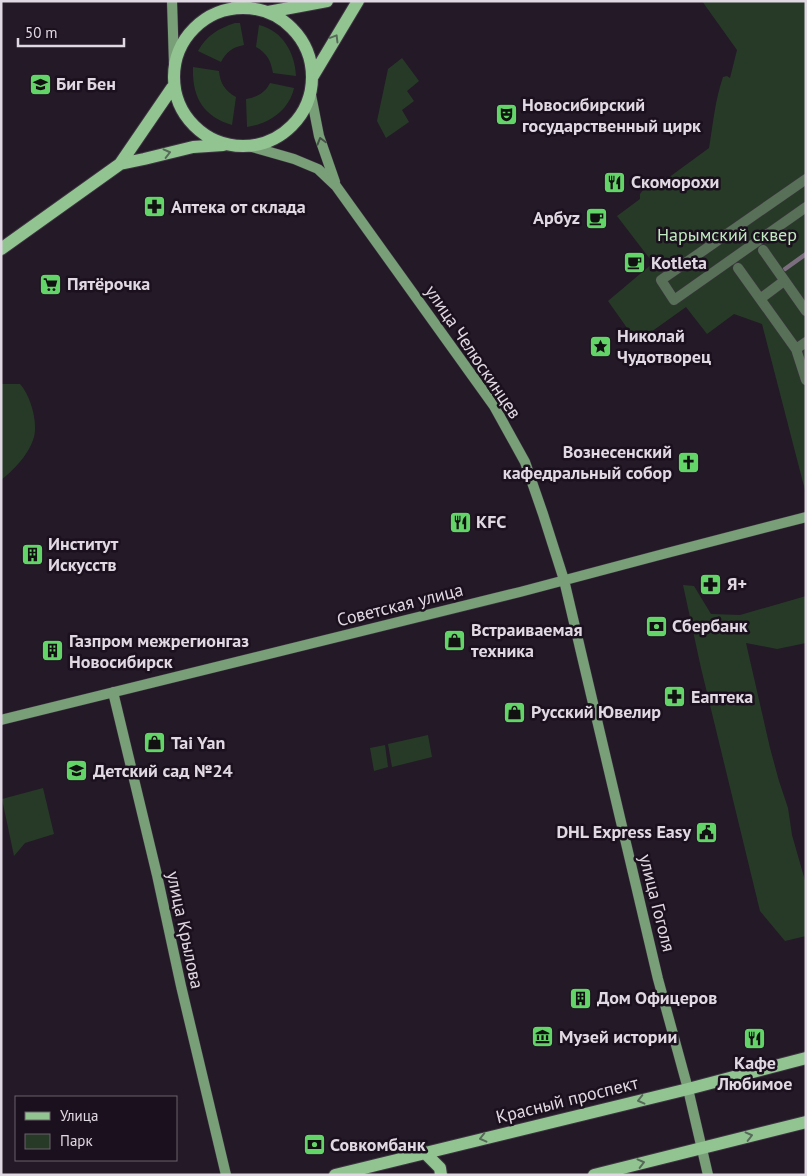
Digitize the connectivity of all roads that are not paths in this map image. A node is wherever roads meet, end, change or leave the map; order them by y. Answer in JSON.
{"nodes":[{"id":1,"x":172,"y":1,"type":"edge"},
{"id":2,"x":236,"y":1,"type":"edge"},
{"id":3,"x":327,"y":1,"type":"edge"},
{"id":4,"x":358,"y":1,"type":"edge"},
{"id":5,"x":252,"y":8,"type":"junction"},
{"id":6,"x":268,"y":12,"type":"junction"},
{"id":7,"x":174,"y":64,"type":"junction"},
{"id":8,"x":313,"y":76,"type":"junction"},
{"id":9,"x":172,"y":88,"type":"junction"},
{"id":10,"x":311,"y":95,"type":"junction"},
{"id":11,"x":223,"y":145,"type":"junction"},
{"id":12,"x":252,"y":147,"type":"junction"},
{"id":13,"x":120,"y":164,"type":"junction"},
{"id":14,"x":806,"y":179,"type":"edge"},
{"id":15,"x":336,"y":186,"type":"junction"},
{"id":16,"x":806,"y":207,"type":"edge"},
{"id":17,"x":1,"y":249,"type":"edge"},
{"id":18,"x":763,"y":250,"type":"dead end"},
{"id":19,"x":738,"y":268,"type":"dead end"},
{"id":20,"x":784,"y":281,"type":"junction"},
{"id":21,"x":760,"y":299,"type":"junction"},
{"id":22,"x":806,"y":311,"type":"edge"},
{"id":23,"x":806,"y":342,"type":"edge"},
{"id":24,"x":796,"y":349,"type":"junction"},
{"id":25,"x":806,"y":380,"type":"edge"},
{"id":26,"x":806,"y":518,"type":"edge"},
{"id":27,"x":564,"y":580,"type":"junction"},
{"id":28,"x":113,"y":692,"type":"junction"},
{"id":29,"x":1,"y":720,"type":"edge"},
{"id":30,"x":806,"y":1058,"type":"edge"},
{"id":31,"x":688,"y":1089,"type":"junction"},
{"id":32,"x":806,"y":1122,"type":"edge"},
{"id":33,"x":702,"y":1148,"type":"junction"},
{"id":34,"x":424,"y":1152,"type":"junction"},
{"id":35,"x":226,"y":1175,"type":"edge"},
{"id":36,"x":335,"y":1175,"type":"edge"},
{"id":37,"x":441,"y":1175,"type":"edge"},
{"id":38,"x":594,"y":1175,"type":"edge"},
{"id":39,"x":708,"y":1175,"type":"edge"}],
"edges":[{"from":1,"to":7,"type":"main road"},
{"from":2,"to":5,"type":"main road"},
{"from":3,"to":6,"type":"main road"},
{"from":8,"to":4,"type":"main road","one_way":true},
{"from":5,"to":6,"type":"main road"},
{"from":5,"to":7,"type":"main road"},
{"from":6,"to":8,"type":"main road"},
{"from":7,"to":9,"type":"main road"},
{"from":8,"to":10,"type":"main road"},
{"from":9,"to":11,"type":"main road"},
{"from":9,"to":13,"type":"main road"},
{"from":10,"to":12,"type":"main road"},
{"from":15,"to":10,"type":"main road","name":"улица Челюскинцев","one_way":true},
{"from":11,"to":12,"type":"main road"},
{"from":13,"to":11,"type":"main road","one_way":true},
{"from":12,"to":15,"type":"main road","name":"улица Челюскинцев"},
{"from":13,"to":17,"type":"main road"},
{"from":14,"to":16,"type":"street"},
{"from":15,"to":27,"type":"main road","name":"улица Челюскинцев"},
{"from":18,"to":20,"type":"street"},
{"from":19,"to":21,"type":"street"},
{"from":20,"to":21,"type":"street"},
{"from":20,"to":22,"type":"street"},
{"from":21,"to":24,"type":"street"},
{"from":23,"to":24,"type":"street"},
{"from":24,"to":25,"type":"street"},
{"from":26,"to":27,"type":"main road","name":"Советская улица"},
{"from":27,"to":28,"type":"main road","name":"Советская улица"},
{"from":27,"to":31,"type":"main road","name":"улица Гоголя"},
{"from":28,"to":29,"type":"main road","name":"Советская улица"},
{"from":28,"to":35,"type":"main road","name":"улица Крылова"},
{"from":30,"to":31,"type":"main road","name":"Красный проспект"},
{"from":31,"to":33,"type":"main road","name":"улица Гоголя"},
{"from":31,"to":34,"type":"main road","name":"Красный проспект","one_way":true},
{"from":33,"to":32,"type":"main road","one_way":true},
{"from":38,"to":33,"type":"main road","one_way":true},
{"from":33,"to":39,"type":"main road","name":"улица Гоголя"},
{"from":34,"to":36,"type":"main road","name":"Красный проспект"},
{"from":34,"to":37,"type":"main road"}]}
